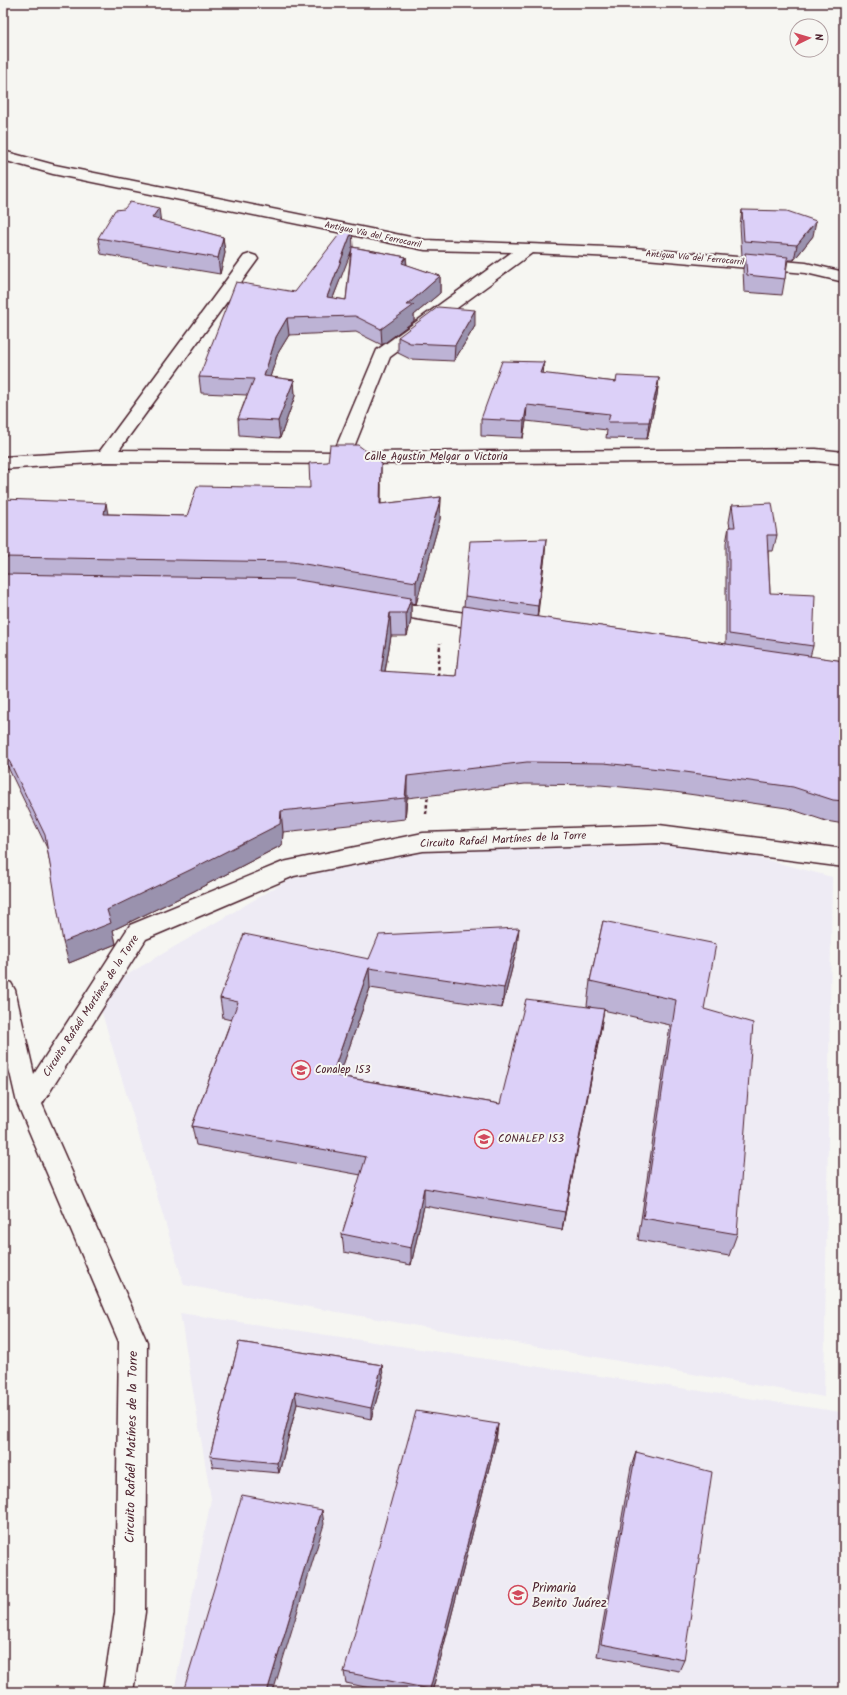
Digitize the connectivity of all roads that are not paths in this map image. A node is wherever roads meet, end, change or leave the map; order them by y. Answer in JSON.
{"nodes":[{"id":1,"x":3,"y":155,"type":"edge"},
{"id":2,"x":528,"y":248,"type":"junction"},
{"id":3,"x":250,"y":258,"type":"dead end"},
{"id":4,"x":844,"y":277,"type":"edge"},
{"id":5,"x":104,"y":456,"type":"junction"},
{"id":6,"x":341,"y":458,"type":"junction"},
{"id":7,"x":844,"y":458,"type":"edge"},
{"id":8,"x":3,"y":462,"type":"edge"},
{"id":9,"x":364,"y":604,"type":"edge"},
{"id":10,"x":506,"y":626,"type":"edge"},
{"id":11,"x":844,"y":858,"type":"edge"},
{"id":12,"x":3,"y":990,"type":"edge"},
{"id":13,"x":29,"y":1103,"type":"junction"},
{"id":14,"x":118,"y":1692,"type":"edge"}],
"edges":[{"from":1,"to":2,"type":"street","name":"Antigua Vía del Ferrocarril"},
{"from":2,"to":4,"type":"street","name":"Antigua Vía del Ferrocarril"},
{"from":2,"to":6,"type":"street"},
{"from":3,"to":5,"type":"street"},
{"from":5,"to":6,"type":"street","name":"Calle Agustín Melgar o Victoria"},
{"from":5,"to":8,"type":"street","name":"Calle Agustín Melgar o Victoria"},
{"from":6,"to":7,"type":"street","name":"Calle Agustín Melgar o Victoria"},
{"from":9,"to":10,"type":"street"},
{"from":11,"to":13,"type":"street","name":"Circuito Rafaél Martínes de la Torre"},
{"from":12,"to":13,"type":"street","name":"Circuito Rafaél Matínes de la Torre"},
{"from":13,"to":14,"type":"street","name":"Circuito Rafaél Matínes de la Torre"}]}
